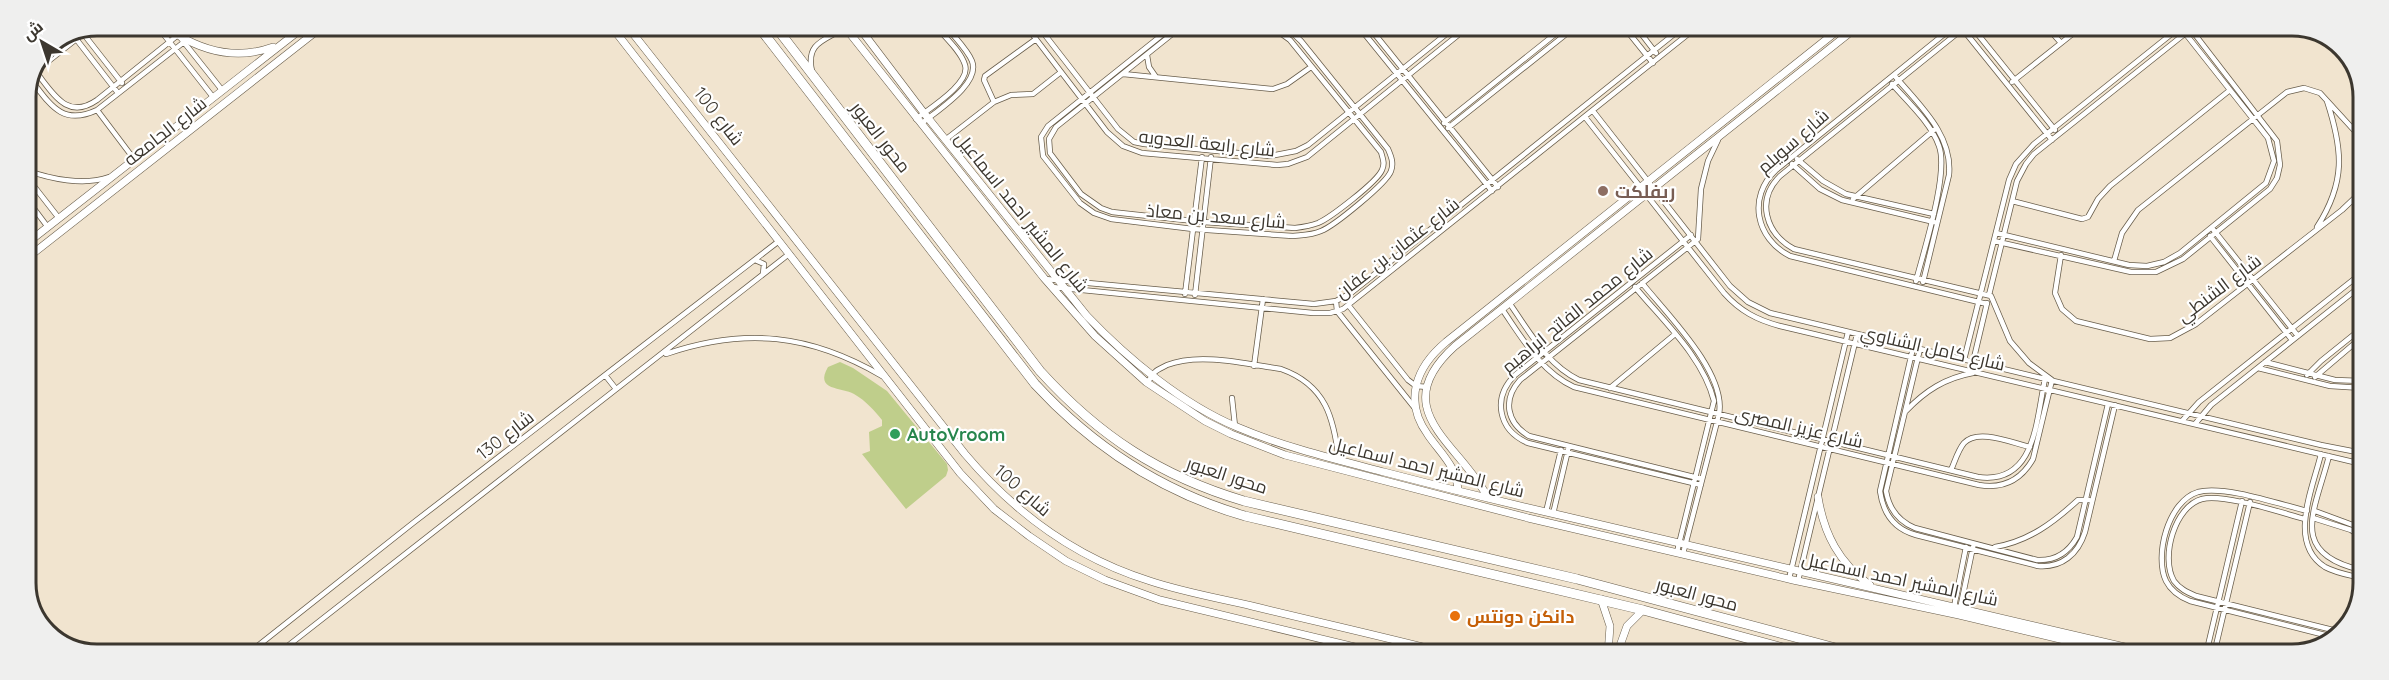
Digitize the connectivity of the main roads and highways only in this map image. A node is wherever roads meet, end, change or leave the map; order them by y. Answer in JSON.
{"nodes":[{"id":1,"x":766,"y":36,"type":"edge"},
{"id":2,"x":783,"y":36,"type":"edge"},
{"id":3,"x":1767,"y":644,"type":"edge"},
{"id":4,"x":1821,"y":644,"type":"edge"}],
"edges":[{"from":1,"to":3,"type":"highway","name":"محور العبور"},
{"from":2,"to":4,"type":"highway","name":"محور العبور"}]}
